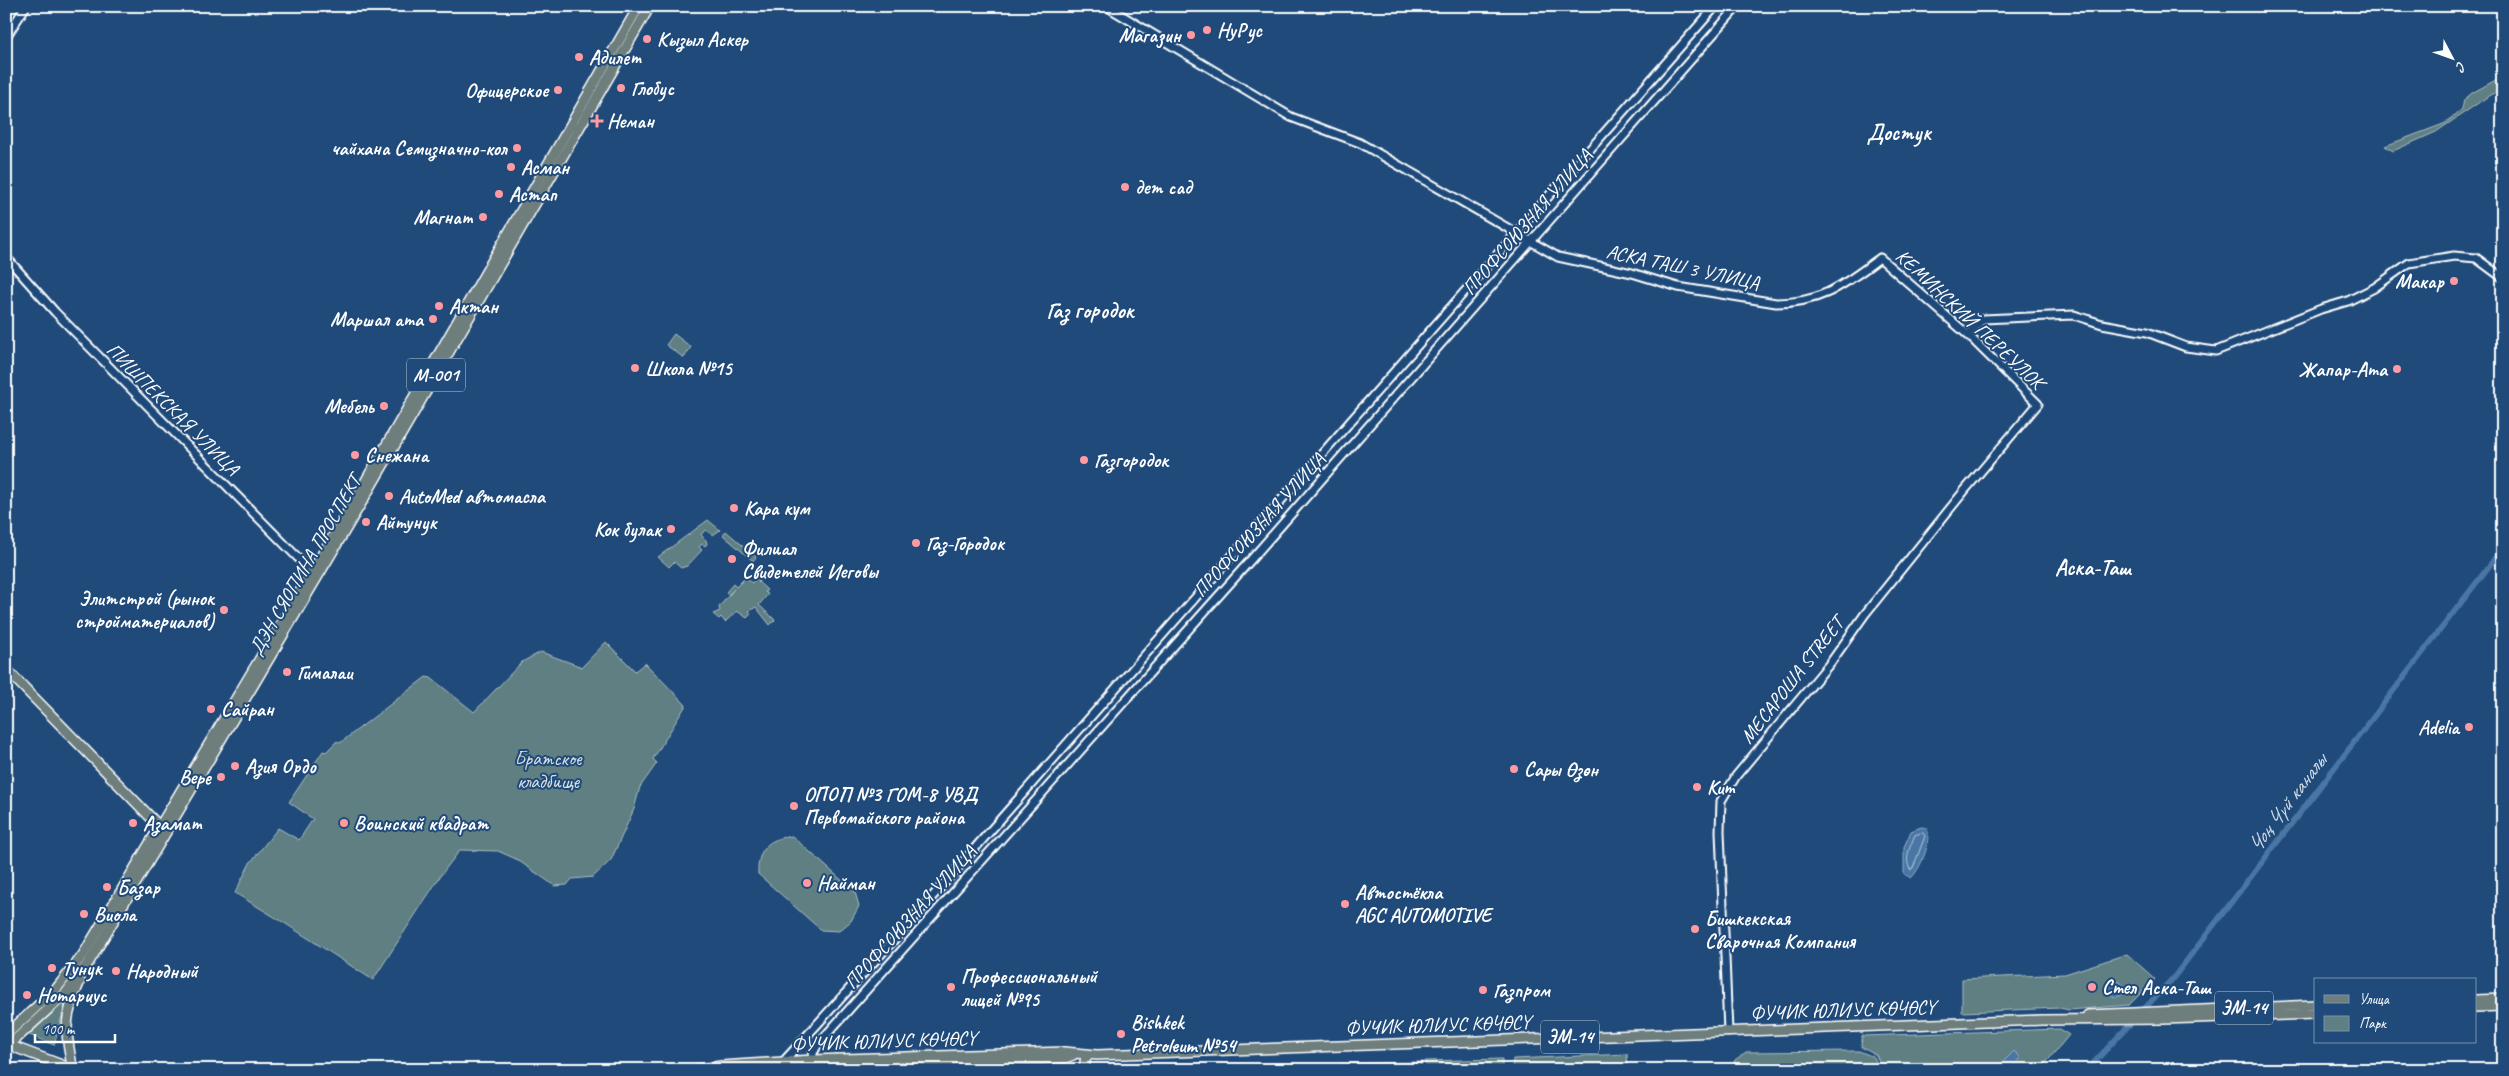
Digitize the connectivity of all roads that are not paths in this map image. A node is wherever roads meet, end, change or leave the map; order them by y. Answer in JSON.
{"nodes":[{"id":1,"x":26,"y":6,"type":"edge"},
{"id":2,"x":640,"y":6,"type":"edge"},
{"id":3,"x":650,"y":6,"type":"edge"},
{"id":4,"x":1106,"y":6,"type":"edge"},
{"id":5,"x":1716,"y":6,"type":"edge"},
{"id":6,"x":1738,"y":6,"type":"edge"},
{"id":7,"x":6,"y":37,"type":"edge"},
{"id":8,"x":1517,"y":232,"type":"junction"},
{"id":9,"x":1531,"y":243,"type":"junction"},
{"id":10,"x":1880,"y":258,"type":"joint"},
{"id":11,"x":7,"y":261,"type":"edge"},
{"id":12,"x":2503,"y":278,"type":"edge"},
{"id":13,"x":1968,"y":334,"type":"junction"},
{"id":14,"x":2038,"y":404,"type":"joint"},
{"id":15,"x":315,"y":574,"type":"junction"},
{"id":16,"x":6,"y":669,"type":"edge"},
{"id":17,"x":163,"y":829,"type":"junction"},
{"id":18,"x":89,"y":962,"type":"junction"},
{"id":19,"x":2503,"y":999,"type":"edge"},
{"id":20,"x":2476,"y":1000,"type":"edge"},
{"id":21,"x":2314,"y":1005,"type":"edge"},
{"id":22,"x":2503,"y":1006,"type":"edge"},
{"id":23,"x":2476,"y":1008,"type":"edge"},
{"id":24,"x":2314,"y":1014,"type":"edge"},
{"id":25,"x":2115,"y":1016,"type":"junction"},
{"id":26,"x":1728,"y":1032,"type":"junction"},
{"id":27,"x":6,"y":1035,"type":"edge"},
{"id":28,"x":8,"y":1046,"type":"edge"},
{"id":29,"x":1086,"y":1055,"type":"junction"},
{"id":30,"x":812,"y":1064,"type":"junction"},
{"id":31,"x":781,"y":1066,"type":"edge"},
{"id":32,"x":707,"y":1068,"type":"edge"},
{"id":33,"x":73,"y":1070,"type":"edge"},
{"id":34,"x":695,"y":1070,"type":"edge"},
{"id":35,"x":1084,"y":1070,"type":"edge"}],
"edges":[{"from":1,"to":7,"type":"street"},
{"from":2,"to":15,"type":"main road","name":"ДЭН СЯОПИНА ПРОСПЕКТ","number":"M-001"},
{"from":3,"to":15,"type":"main road","name":"ДЭН СЯОПИНА ПРОСПЕКТ","number":"M-001"},
{"from":4,"to":8,"type":"street","name":"АСКА ТАШ 3 УЛИЦА"},
{"from":5,"to":8,"type":"street","name":"ПРОФСОЮЗНАЯ УЛИЦА"},
{"from":6,"to":9,"type":"street","name":"ПРОФСОЮЗНАЯ УЛИЦА"},
{"from":8,"to":9,"type":"street","name":"АСКА ТАШ 3 УЛИЦА"},
{"from":8,"to":31,"type":"street","name":"ПРОФСОЮЗНАЯ УЛИЦА"},
{"from":9,"to":10,"type":"street","name":"АСКА ТАШ 3 УЛИЦА"},
{"from":9,"to":30,"type":"street","name":"ПРОФСОЮЗНАЯ УЛИЦА"},
{"from":10,"to":13,"type":"street","name":"КЕМИНСКИЙ ПЕРЕУЛОК"},
{"from":11,"to":15,"type":"street","name":"ПИШПЕКСКАЯ УЛИЦА"},
{"from":12,"to":13,"type":"street"},
{"from":13,"to":14,"type":"street","name":"КЕМИНСКИЙ ПЕРЕУЛОК"},
{"from":14,"to":26,"type":"street","name":"МЕСАРОША STREET"},
{"from":15,"to":17,"type":"main road","name":"ДЭН СЯОПИНА ПРОСПЕКТ","number":"M-001"},
{"from":16,"to":17,"type":"main road"},
{"from":17,"to":18,"type":"main road","name":"ДЭН СЯОПИНА ПРОСПЕКТ","number":"M-001"},
{"from":17,"to":27,"type":"main road","name":"ДЭН СЯОПИНА ПРОСПЕКТ","number":"M-001"},
{"from":18,"to":28,"type":"main road","name":"ДЭН СЯОПИНА ПРОСПЕКТ","number":"M-001"},
{"from":18,"to":33,"type":"main road"},
{"from":19,"to":20,"type":"main road"},
{"from":21,"to":25,"type":"main road","number":"ЭМ-14"},
{"from":22,"to":23,"type":"main road"},
{"from":24,"to":25,"type":"main road","number":"ЭМ-14"},
{"from":25,"to":26,"type":"main road","name":"ФУЧИК ЮЛИУС КӨЧӨСҮ","number":"ЭМ-14"},
{"from":26,"to":29,"type":"main road","name":"ФУЧИК ЮЛИУС КӨЧӨСҮ","number":"ЭМ-14"},
{"from":28,"to":33,"type":"main road"},
{"from":29,"to":30,"type":"main road","name":"ФУЧИК ЮЛИУС КӨЧӨСҮ","number":"ЭМ-14"},
{"from":29,"to":35,"type":"main road"},
{"from":30,"to":31,"type":"main road","name":"ФУЧИК ЮЛИУС КӨЧӨСҮ"},
{"from":31,"to":32,"type":"main road","name":"ФУЧИК ЮЛИУС КӨЧӨСҮ"},
{"from":32,"to":34,"type":"main road","name":"ФУЧИК ЮЛИУС КӨЧӨСҮ"}]}
